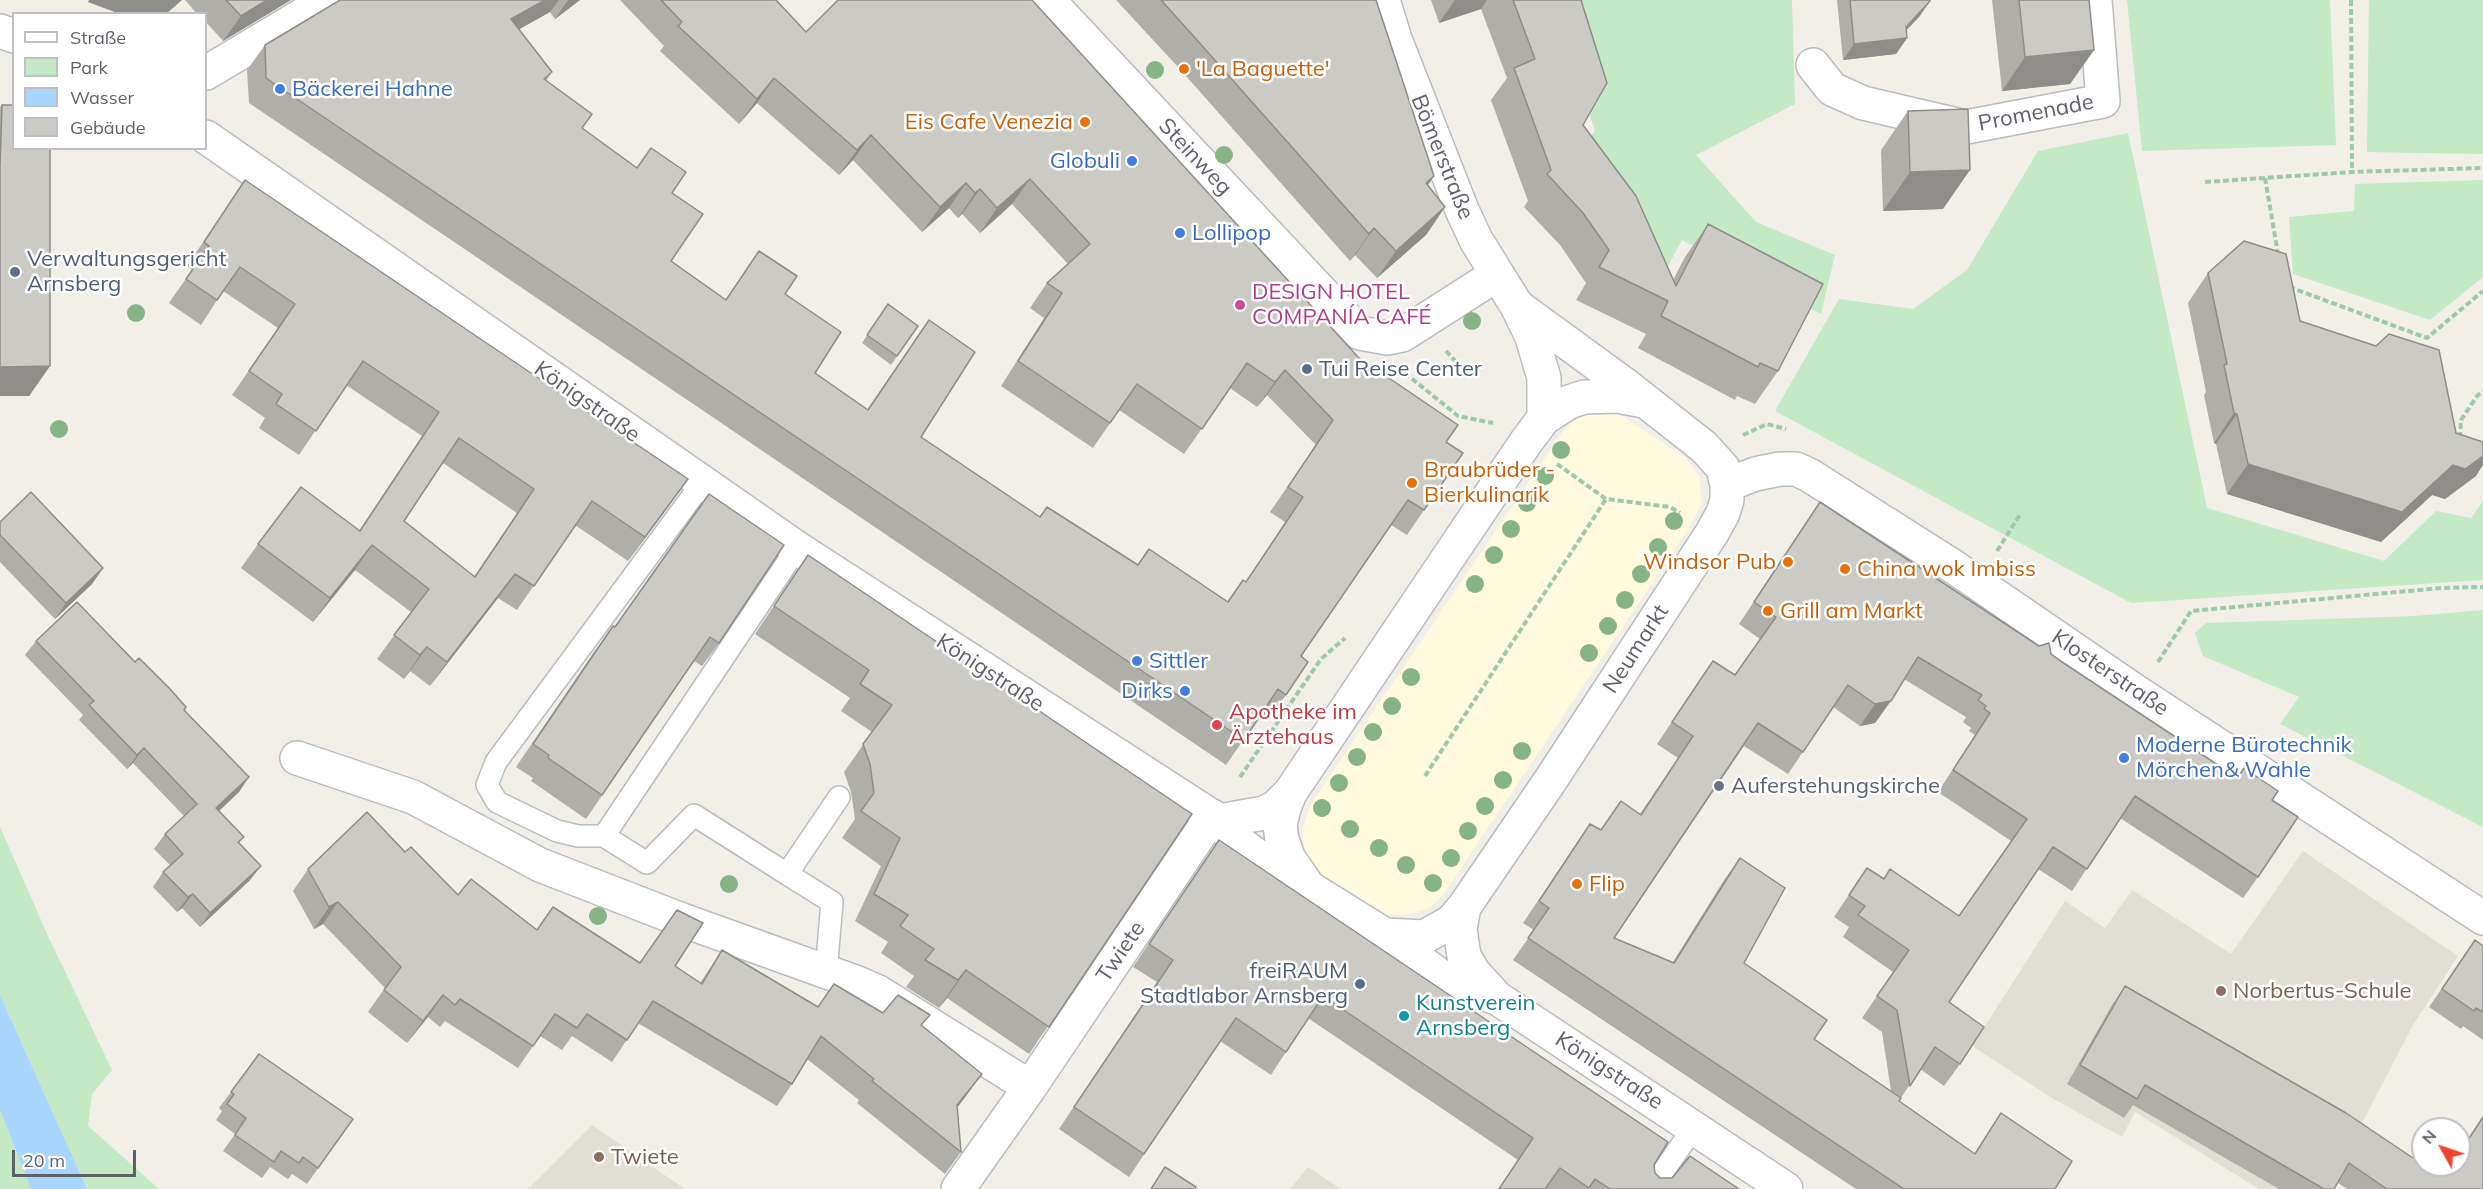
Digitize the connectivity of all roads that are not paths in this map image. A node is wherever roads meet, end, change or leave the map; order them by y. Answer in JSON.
{"nodes":[{"id":1,"x":328,"y":0,"type":"edge"},
{"id":2,"x":1048,"y":0,"type":"edge"},
{"id":3,"x":1383,"y":0,"type":"edge"},
{"id":4,"x":2095,"y":0,"type":"edge"},
{"id":5,"x":1813,"y":65,"type":"dead end"},
{"id":6,"x":207,"y":71,"type":"edge"},
{"id":7,"x":207,"y":138,"type":"edge"},
{"id":8,"x":1496,"y":275,"type":"junction"},
{"id":9,"x":1517,"y":306,"type":"junction"},
{"id":10,"x":1646,"y":401,"type":"junction"},
{"id":11,"x":1535,"y":430,"type":"junction"},
{"id":12,"x":703,"y":482,"type":"junction"},
{"id":13,"x":1727,"y":485,"type":"junction"},
{"id":14,"x":798,"y":548,"type":"junction"},
{"id":15,"x":297,"y":759,"type":"dead end"},
{"id":16,"x":1290,"y":793,"type":"junction"},
{"id":17,"x":839,"y":797,"type":"dead end"},
{"id":18,"x":1215,"y":818,"type":"junction"},
{"id":19,"x":604,"y":836,"type":"junction"},
{"id":20,"x":787,"y":874,"type":"junction"},
{"id":21,"x":1310,"y":888,"type":"junction"},
{"id":22,"x":1464,"y":907,"type":"junction"},
{"id":23,"x":2483,"y":918,"type":"edge"},
{"id":24,"x":1385,"y":935,"type":"junction"},
{"id":25,"x":826,"y":972,"type":"junction"},
{"id":26,"x":1497,"y":998,"type":"junction"},
{"id":27,"x":1030,"y":1087,"type":"junction"},
{"id":28,"x":1694,"y":1127,"type":"junction"},
{"id":29,"x":958,"y":1189,"type":"edge"},
{"id":30,"x":1652,"y":1189,"type":"edge"},
{"id":31,"x":1786,"y":1189,"type":"edge"}],
"edges":[{"from":1,"to":6,"type":"street"},
{"from":2,"to":8,"type":"street","name":"Steinweg"},
{"from":3,"to":8,"type":"street","name":"Bömerstraße"},
{"from":4,"to":5,"type":"street","name":"Promenade"},
{"from":7,"to":12,"type":"street","name":"Königstraße"},
{"from":8,"to":9,"type":"street","name":"Bömerstraße"},
{"from":9,"to":10,"type":"street"},
{"from":9,"to":11,"type":"street"},
{"from":10,"to":11,"type":"street"},
{"from":10,"to":13,"type":"street"},
{"from":11,"to":16,"type":"street"},
{"from":12,"to":14,"type":"street","name":"Königstraße"},
{"from":12,"to":19,"type":"lane"},
{"from":13,"to":22,"type":"street","name":"Neumarkt"},
{"from":13,"to":23,"type":"street","name":"Klosterstraße"},
{"from":14,"to":18,"type":"street","name":"Königstraße"},
{"from":14,"to":19,"type":"lane"},
{"from":15,"to":25,"type":"street"},
{"from":16,"to":18,"type":"street"},
{"from":16,"to":21,"type":"street"},
{"from":17,"to":20,"type":"lane"},
{"from":18,"to":21,"type":"street","name":"Königstraße"},
{"from":18,"to":27,"type":"street","name":"Twiete"},
{"from":19,"to":20,"type":"lane"},
{"from":20,"to":25,"type":"lane"},
{"from":21,"to":24,"type":"street","name":"Königstraße"},
{"from":22,"to":24,"type":"street","name":"Neumarkt"},
{"from":22,"to":26,"type":"street","name":"Neumarkt"},
{"from":24,"to":26,"type":"street","name":"Königstraße"},
{"from":25,"to":27,"type":"street"},
{"from":26,"to":28,"type":"street","name":"Königstraße"},
{"from":27,"to":29,"type":"street","name":"Twiete"},
{"from":28,"to":30,"type":"lane"},
{"from":28,"to":31,"type":"street","name":"Königstraße"}]}
